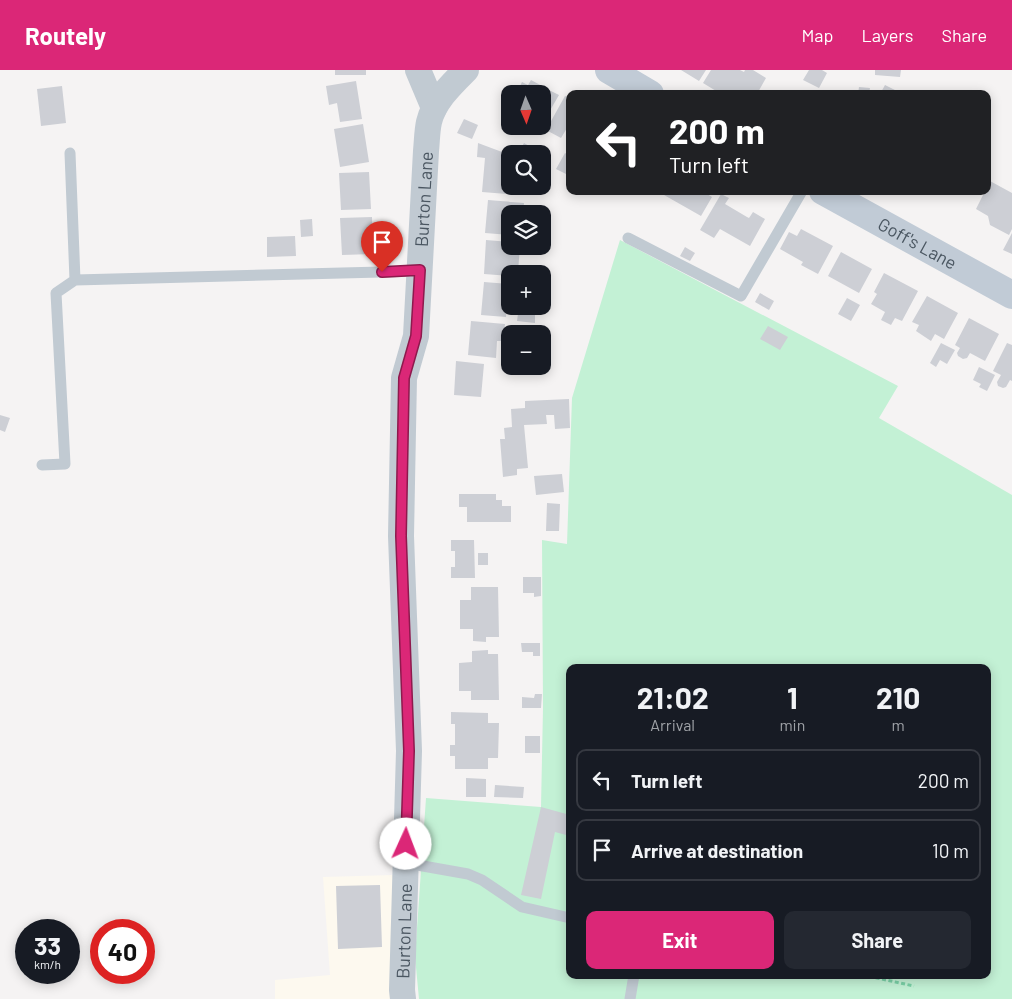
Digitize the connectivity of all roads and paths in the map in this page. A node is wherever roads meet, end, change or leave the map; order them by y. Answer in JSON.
{"nodes":[{"id":1,"x":418,"y":70,"type":"edge"},
{"id":2,"x":466,"y":70,"type":"edge"},
{"id":3,"x":609,"y":70,"type":"edge"},
{"id":4,"x":643,"y":90,"type":"edge"},
{"id":5,"x":434,"y":108,"type":"junction"},
{"id":6,"x":70,"y":153,"type":"dead end"},
{"id":7,"x":800,"y":195,"type":"edge"},
{"id":8,"x":830,"y":195,"type":"edge"},
{"id":9,"x":628,"y":238,"type":"dead end"},
{"id":10,"x":420,"y":270,"type":"junction"},
{"id":11,"x":75,"y":280,"type":"junction"},
{"id":12,"x":1012,"y":295,"type":"edge"},
{"id":13,"x":42,"y":465,"type":"dead end"},
{"id":14,"x":406,"y":863,"type":"junction"},
{"id":15,"x":566,"y":917,"type":"edge"},
{"id":16,"x":633,"y":979,"type":"edge"},
{"id":17,"x":882,"y":979,"type":"edge"},
{"id":18,"x":914,"y":986,"type":"dead end"},
{"id":19,"x":403,"y":999,"type":"edge"},
{"id":20,"x":630,"y":999,"type":"edge"}],
"edges":[{"from":1,"to":5,"type":"street"},
{"from":2,"to":5,"type":"street","name":"Burton Lane"},
{"from":3,"to":4,"type":"main road"},
{"from":5,"to":10,"type":"street","name":"Burton Lane"},
{"from":6,"to":11,"type":"lane"},
{"from":7,"to":9,"type":"lane"},
{"from":8,"to":12,"type":"main road","name":"Goff's Lane"},
{"from":10,"to":11,"type":"lane"},
{"from":10,"to":14,"type":"street","name":"Burton Lane"},
{"from":11,"to":13,"type":"lane"},
{"from":14,"to":15,"type":"lane"},
{"from":14,"to":19,"type":"street","name":"Burton Lane"},
{"from":16,"to":20,"type":"lane"},
{"from":17,"to":18,"type":"path"}]}
